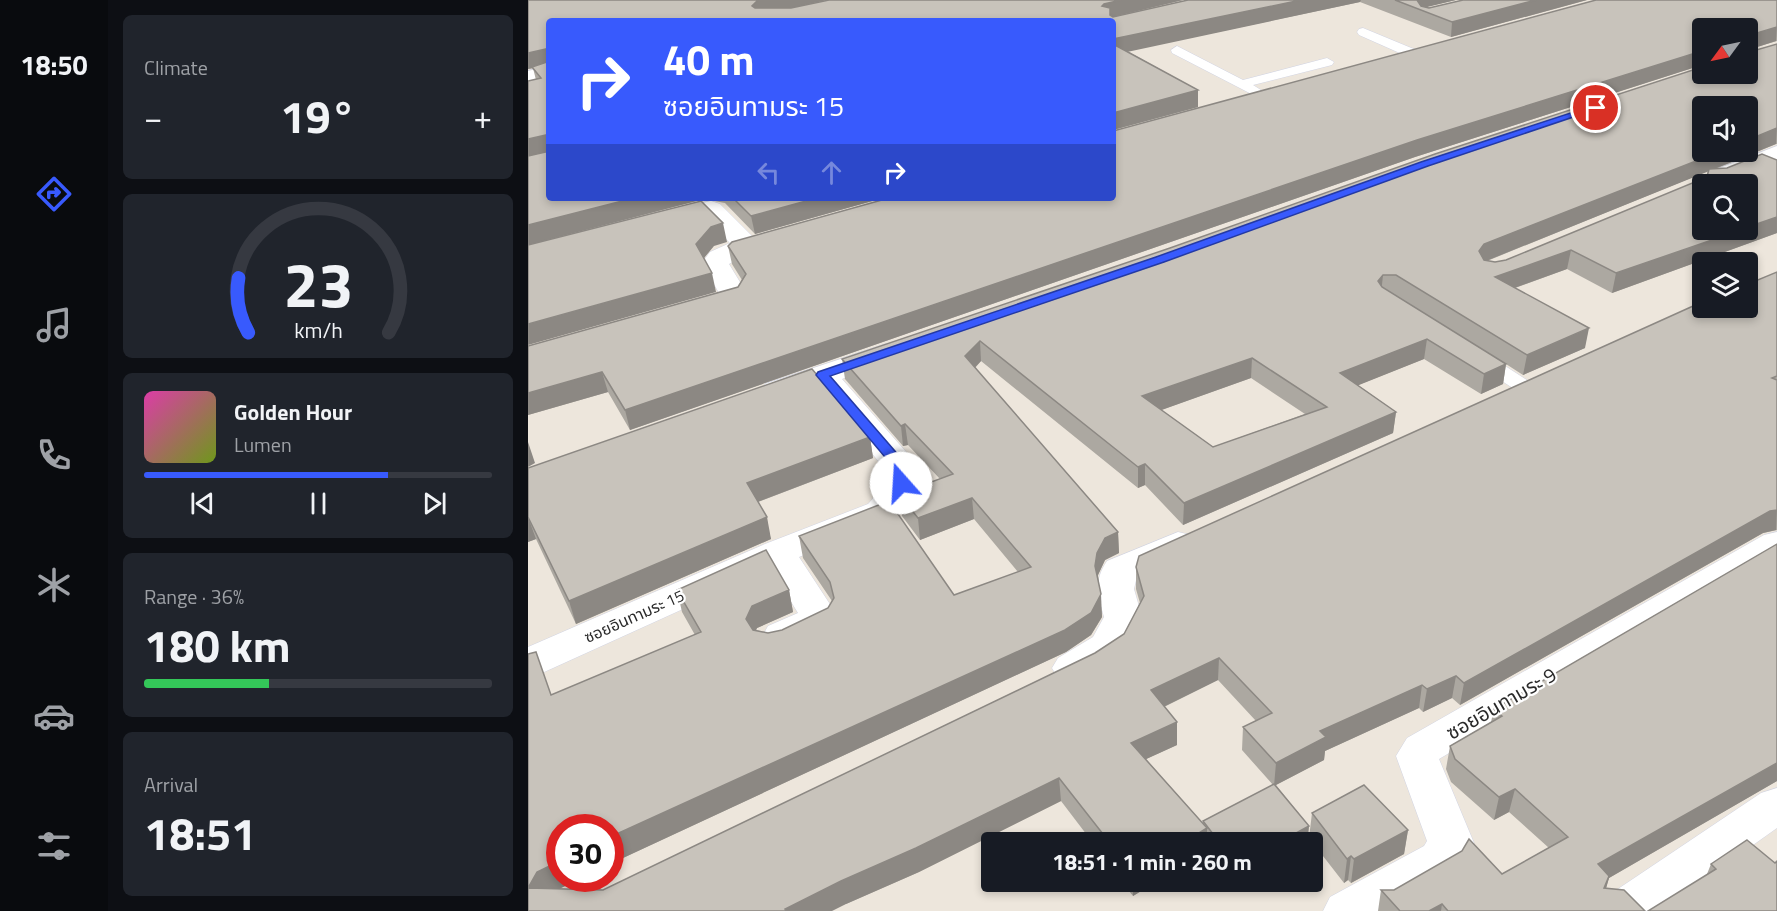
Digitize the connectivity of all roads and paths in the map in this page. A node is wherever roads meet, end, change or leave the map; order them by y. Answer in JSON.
{"nodes":[{"id":1,"x":1363,"y":32,"type":"dead end"},
{"id":2,"x":1438,"y":49,"type":"edge"},
{"id":3,"x":1177,"y":50,"type":"dead end"},
{"id":4,"x":1416,"y":55,"type":"junction"},
{"id":5,"x":1384,"y":64,"type":"edge"},
{"id":6,"x":1334,"y":69,"type":"joint"},
{"id":7,"x":546,"y":73,"type":"edge"},
{"id":8,"x":528,"y":77,"type":"edge"},
{"id":9,"x":1242,"y":84,"type":"junction"},
{"id":10,"x":1265,"y":96,"type":"junction"},
{"id":11,"x":1232,"y":106,"type":"edge"},
{"id":12,"x":1777,"y":153,"type":"edge"},
{"id":13,"x":1726,"y":174,"type":"edge"},
{"id":14,"x":639,"y":226,"type":"edge"},
{"id":15,"x":794,"y":234,"type":"edge"},
{"id":16,"x":748,"y":247,"type":"junction"},
{"id":17,"x":675,"y":314,"type":"edge"},
{"id":18,"x":912,"y":344,"type":"edge"},
{"id":19,"x":1466,"y":350,"type":"edge"},
{"id":20,"x":822,"y":375,"type":"junction"},
{"id":21,"x":1542,"y":381,"type":"joint"},
{"id":22,"x":754,"y":399,"type":"edge"},
{"id":23,"x":1486,"y":405,"type":"edge"},
{"id":24,"x":1204,"y":531,"type":"edge"},
{"id":25,"x":1777,"y":543,"type":"edge"},
{"id":26,"x":778,"y":552,"type":"junction"},
{"id":27,"x":772,"y":640,"type":"edge"},
{"id":28,"x":528,"y":663,"type":"edge"},
{"id":29,"x":1038,"y":684,"type":"edge"},
{"id":30,"x":1777,"y":805,"type":"edge"},
{"id":31,"x":1347,"y":911,"type":"edge"},
{"id":32,"x":1623,"y":911,"type":"edge"}],
"edges":[{"from":1,"to":4,"type":"lane"},
{"from":2,"to":4,"type":"street"},
{"from":3,"to":9,"type":"lane"},
{"from":4,"to":5,"type":"street"},
{"from":6,"to":9,"type":"lane"},
{"from":6,"to":10,"type":"street"},
{"from":7,"to":8,"type":"street"},
{"from":9,"to":10,"type":"lane"},
{"from":10,"to":11,"type":"street"},
{"from":12,"to":13,"type":"street"},
{"from":14,"to":16,"type":"street"},
{"from":15,"to":16,"type":"street"},
{"from":16,"to":17,"type":"street"},
{"from":18,"to":20,"type":"street"},
{"from":19,"to":21,"type":"lane"},
{"from":20,"to":22,"type":"street"},
{"from":20,"to":26,"type":"street","name":"ซอยอินทามระ 15"},
{"from":21,"to":23,"type":"street"},
{"from":24,"to":29,"type":"street"},
{"from":25,"to":31,"type":"street","name":"ซอยอินทามระ 9"},
{"from":26,"to":27,"type":"street"},
{"from":26,"to":28,"type":"street","name":"ซอยอินทามระ 15"},
{"from":30,"to":32,"type":"street"}]}
